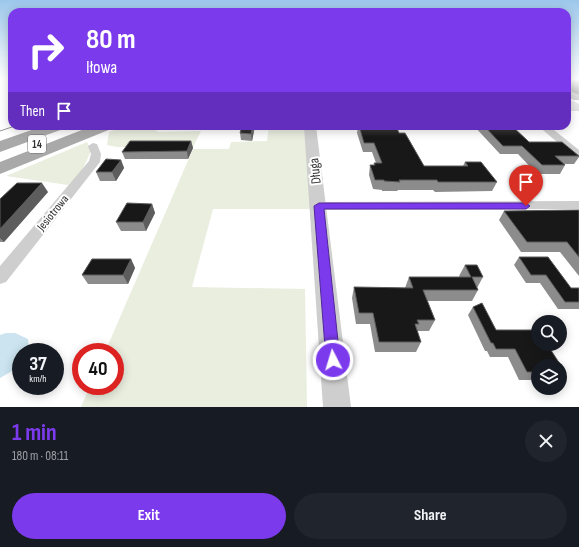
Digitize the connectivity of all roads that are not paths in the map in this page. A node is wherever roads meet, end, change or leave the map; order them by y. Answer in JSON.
{"nodes":[{"id":1,"x":23,"y":130,"type":"edge"},
{"id":2,"x":47,"y":130,"type":"edge"},
{"id":3,"x":75,"y":130,"type":"edge"},
{"id":4,"x":96,"y":130,"type":"edge"},
{"id":5,"x":310,"y":130,"type":"edge"},
{"id":6,"x":548,"y":130,"type":"edge"},
{"id":7,"x":0,"y":138,"type":"edge"},
{"id":8,"x":93,"y":146,"type":"dead end"},
{"id":9,"x":0,"y":147,"type":"edge"},
{"id":10,"x":579,"y":155,"type":"edge"},
{"id":11,"x":0,"y":158,"type":"edge"},
{"id":12,"x":0,"y":168,"type":"edge"},
{"id":13,"x":579,"y":205,"type":"edge"},
{"id":14,"x":319,"y":206,"type":"junction"},
{"id":15,"x":0,"y":277,"type":"edge"},
{"id":16,"x":337,"y":407,"type":"edge"}],
"edges":[{"from":1,"to":7,"type":"main road"},
{"from":2,"to":9,"type":"main road","number":"14"},
{"from":3,"to":11,"type":"main road","number":"14"},
{"from":4,"to":12,"type":"main road"},
{"from":5,"to":14,"type":"street","name":"Długa"},
{"from":6,"to":10,"type":"street"},
{"from":8,"to":15,"type":"street","name":"Jesiotrowa"},
{"from":13,"to":14,"type":"street"},
{"from":14,"to":16,"type":"street","name":"Długa"}]}
